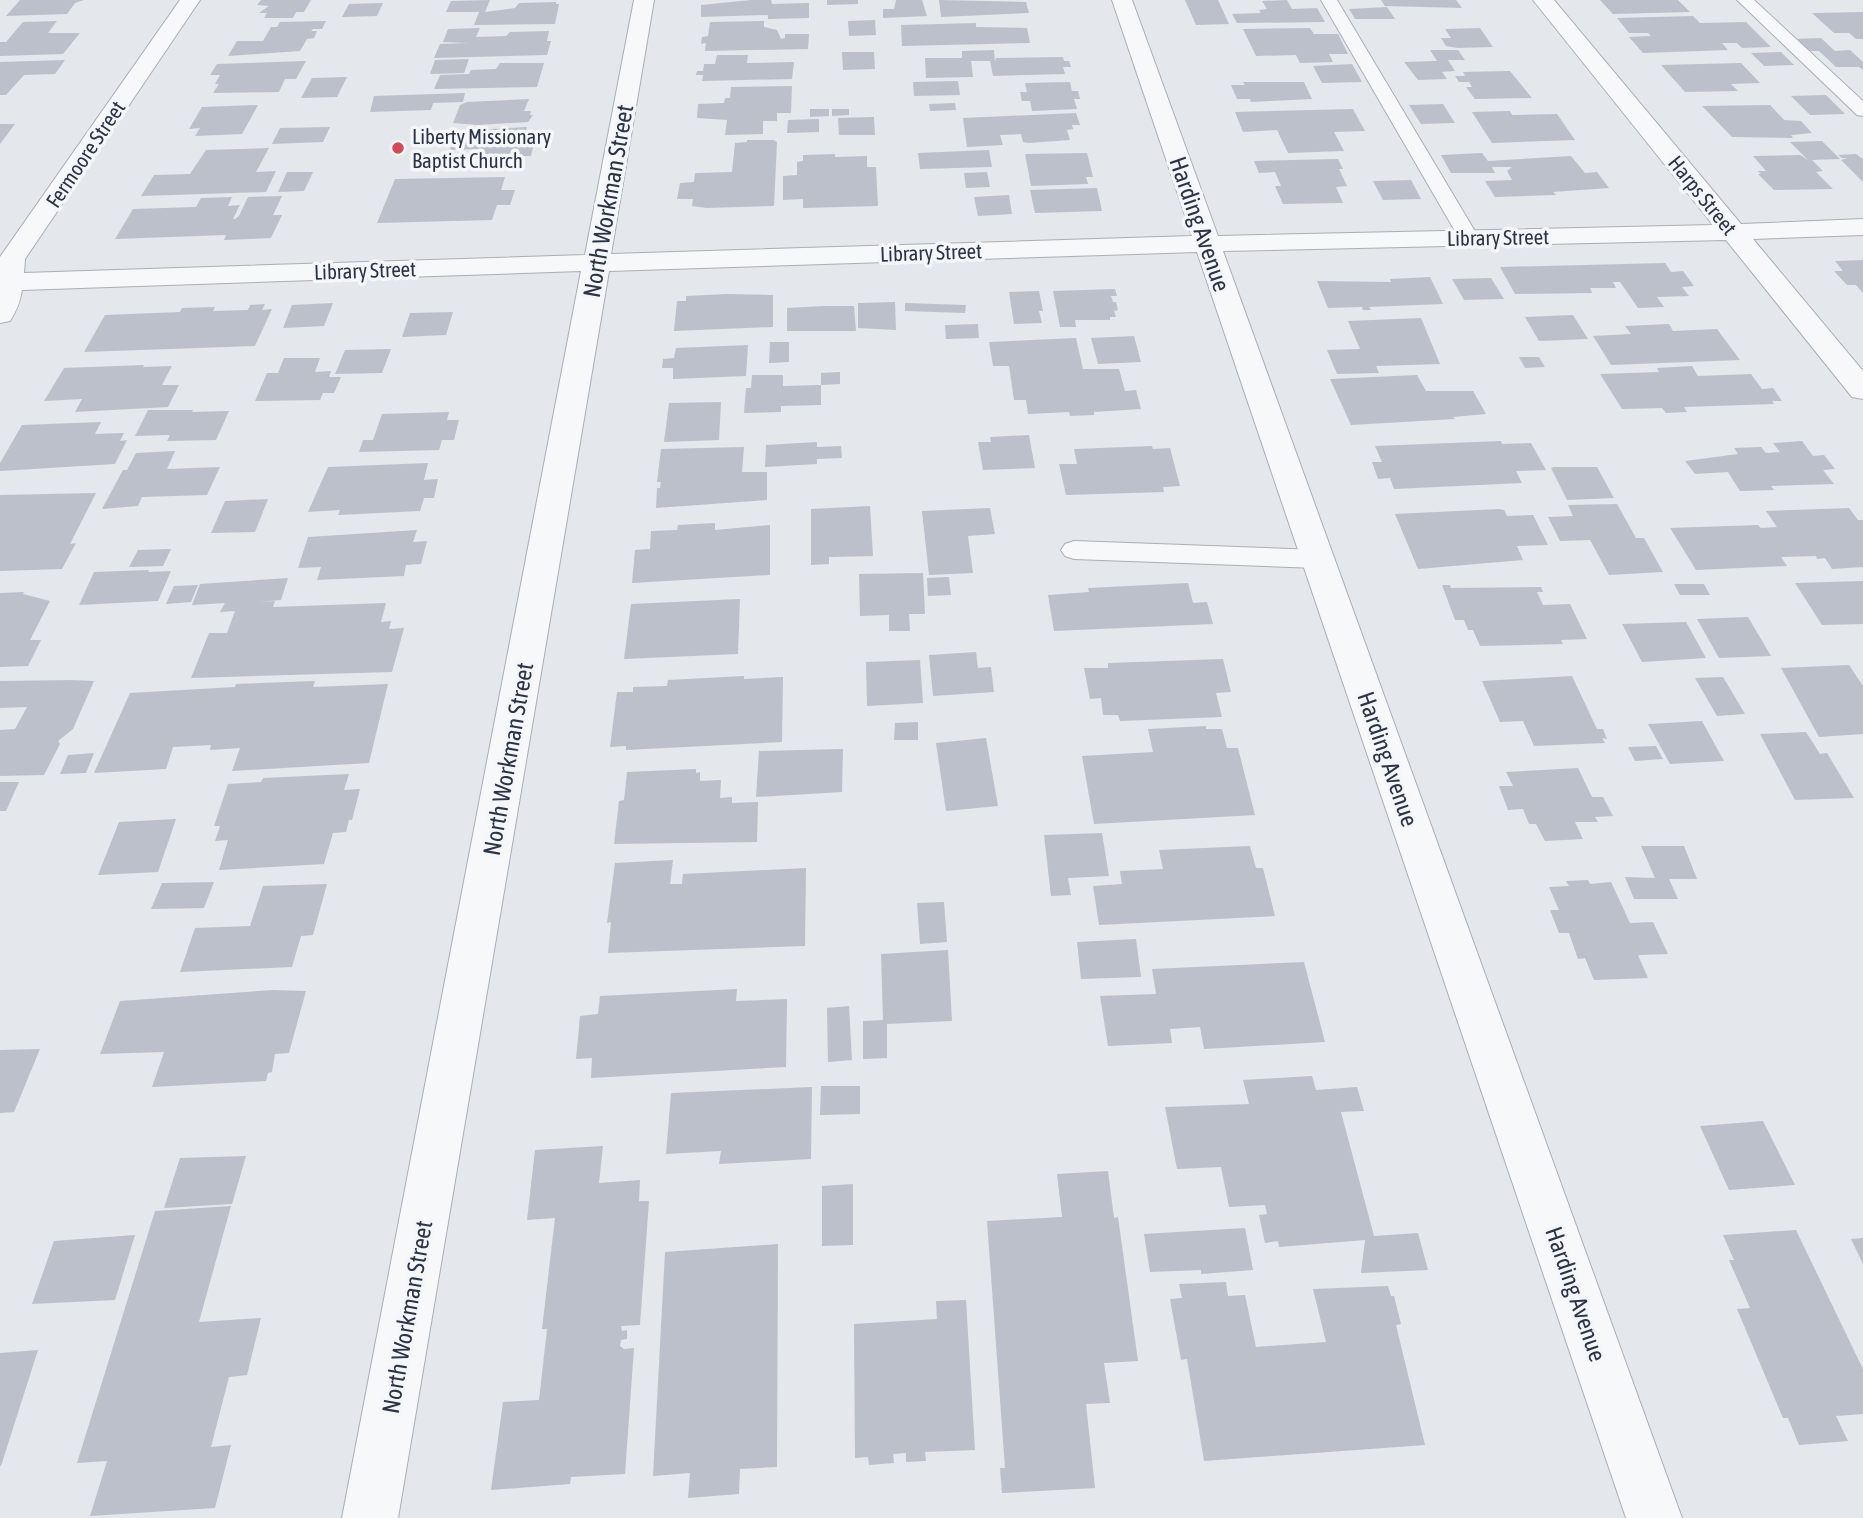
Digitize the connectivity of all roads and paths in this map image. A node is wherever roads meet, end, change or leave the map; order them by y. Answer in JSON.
{"nodes":[{"id":1,"x":190,"y":0,"type":"edge"},
{"id":2,"x":644,"y":0,"type":"edge"},
{"id":3,"x":1122,"y":0,"type":"edge"},
{"id":4,"x":1329,"y":0,"type":"edge"},
{"id":5,"x":1543,"y":0,"type":"edge"},
{"id":6,"x":1745,"y":0,"type":"edge"},
{"id":7,"x":1863,"y":111,"type":"edge"},
{"id":8,"x":1863,"y":227,"type":"edge"},
{"id":9,"x":1733,"y":232,"type":"junction"},
{"id":10,"x":1469,"y":238,"type":"junction"},
{"id":11,"x":1207,"y":243,"type":"junction"},
{"id":12,"x":597,"y":263,"type":"junction"},
{"id":13,"x":5,"y":282,"type":"edge"},
{"id":14,"x":0,"y":315,"type":"edge"},
{"id":15,"x":1863,"y":390,"type":"edge"},
{"id":16,"x":1074,"y":550,"type":"dead end"},
{"id":17,"x":1317,"y":559,"type":"junction"},
{"id":18,"x":370,"y":1518,"type":"edge"},
{"id":19,"x":1654,"y":1518,"type":"edge"}],
"edges":[{"from":1,"to":13,"type":"street","name":"Fermoore Street"},
{"from":2,"to":12,"type":"street","name":"North Workman Street"},
{"from":3,"to":11,"type":"street","name":"Harding Avenue"},
{"from":4,"to":10,"type":"lane"},
{"from":5,"to":9,"type":"street","name":"Harps Street"},
{"from":6,"to":7,"type":"lane"},
{"from":8,"to":9,"type":"street","name":"Library Street"},
{"from":9,"to":10,"type":"street","name":"Library Street"},
{"from":9,"to":15,"type":"street","name":"Harps Street"},
{"from":10,"to":11,"type":"street","name":"Library Street"},
{"from":11,"to":12,"type":"street","name":"Library Street"},
{"from":11,"to":17,"type":"street","name":"Harding Avenue"},
{"from":12,"to":13,"type":"street","name":"Library Street"},
{"from":12,"to":18,"type":"street","name":"North Workman Street"},
{"from":13,"to":14,"type":"street","name":"Fermoore Street"},
{"from":16,"to":17,"type":"lane"},
{"from":17,"to":19,"type":"street","name":"Harding Avenue"}]}
